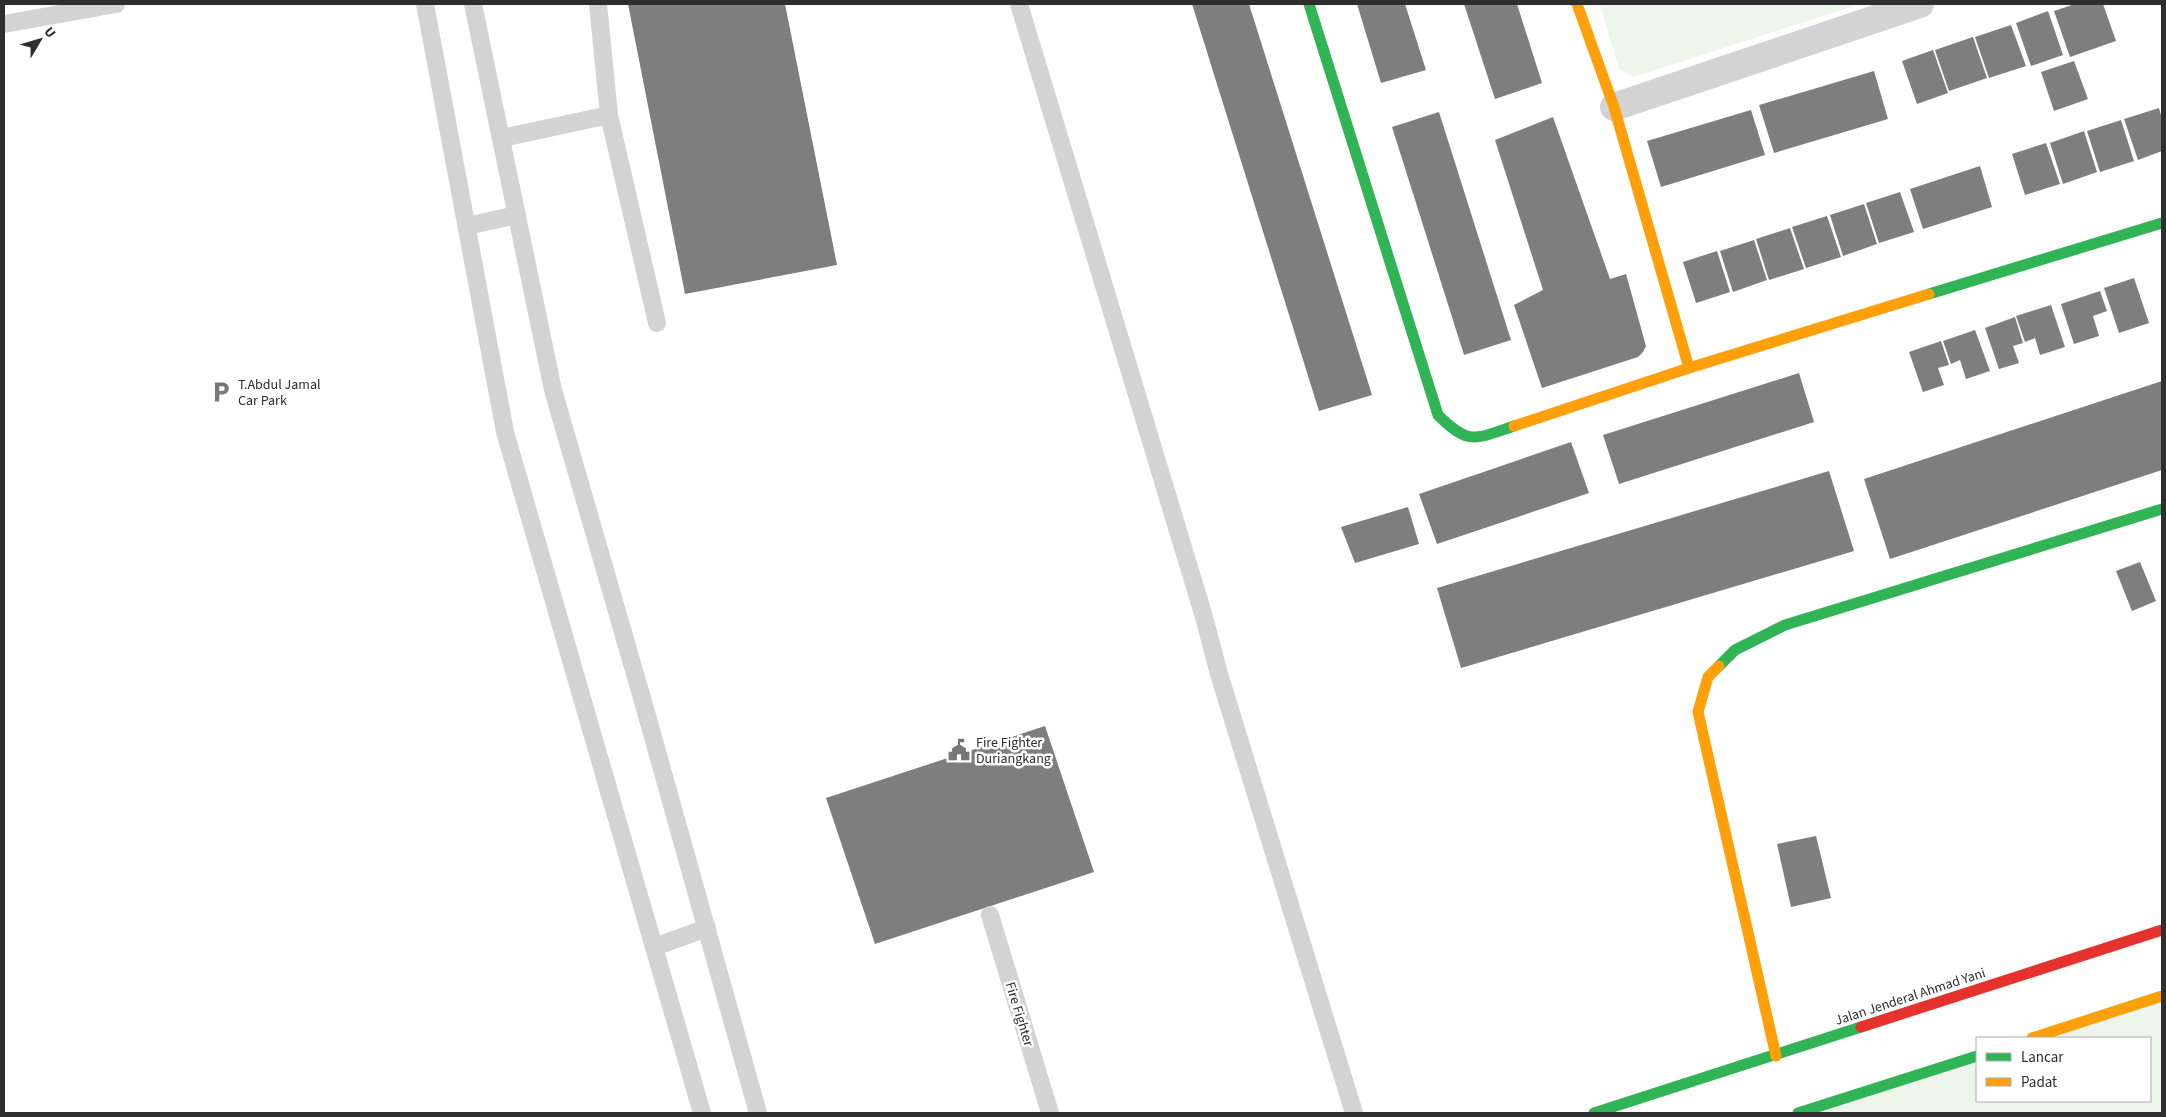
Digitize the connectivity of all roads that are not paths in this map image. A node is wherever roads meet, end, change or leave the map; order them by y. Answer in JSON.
{"nodes":[{"id":1,"x":116,"y":4,"type":"edge"},
{"id":2,"x":426,"y":4,"type":"edge"},
{"id":3,"x":473,"y":4,"type":"edge"},
{"id":4,"x":598,"y":4,"type":"edge"},
{"id":5,"x":1019,"y":4,"type":"edge"},
{"id":6,"x":1309,"y":4,"type":"edge"},
{"id":7,"x":1576,"y":4,"type":"edge"},
{"id":8,"x":1920,"y":4,"type":"edge"},
{"id":9,"x":4,"y":24,"type":"edge"},
{"id":10,"x":1614,"y":107,"type":"junction"},
{"id":11,"x":609,"y":116,"type":"junction"},
{"id":12,"x":502,"y":138,"type":"junction"},
{"id":13,"x":517,"y":215,"type":"junction"},
{"id":14,"x":2162,"y":224,"type":"edge"},
{"id":15,"x":467,"y":226,"type":"junction"},
{"id":16,"x":657,"y":323,"type":"dead end"},
{"id":17,"x":1689,"y":368,"type":"junction"},
{"id":18,"x":2162,"y":509,"type":"edge"},
{"id":19,"x":990,"y":915,"type":"dead end"},
{"id":20,"x":707,"y":928,"type":"junction"},
{"id":21,"x":2162,"y":930,"type":"edge"},
{"id":22,"x":654,"y":946,"type":"junction"},
{"id":23,"x":2162,"y":996,"type":"edge"},
{"id":24,"x":2035,"y":1037,"type":"edge"},
{"id":25,"x":1776,"y":1056,"type":"junction"},
{"id":26,"x":1976,"y":1056,"type":"edge"},
{"id":27,"x":702,"y":1113,"type":"edge"},
{"id":28,"x":758,"y":1113,"type":"edge"},
{"id":29,"x":1050,"y":1113,"type":"edge"},
{"id":30,"x":1354,"y":1113,"type":"edge"},
{"id":31,"x":1594,"y":1113,"type":"edge"},
{"id":32,"x":1798,"y":1113,"type":"edge"}],
"edges":[{"from":1,"to":9,"type":"lane"},
{"from":2,"to":15,"type":"lane"},
{"from":3,"to":12,"type":"lane"},
{"from":4,"to":11,"type":"lane"},
{"from":5,"to":30,"type":"lane"},
{"from":6,"to":17,"type":"main road"},
{"from":7,"to":10,"type":"main road"},
{"from":8,"to":10,"type":"street"},
{"from":10,"to":17,"type":"main road"},
{"from":11,"to":12,"type":"lane"},
{"from":11,"to":16,"type":"lane"},
{"from":12,"to":13,"type":"lane"},
{"from":13,"to":15,"type":"lane"},
{"from":13,"to":20,"type":"lane"},
{"from":14,"to":17,"type":"main road"},
{"from":15,"to":22,"type":"lane"},
{"from":18,"to":25,"type":"main road"},
{"from":19,"to":29,"type":"lane","name":"Fire Fighter"},
{"from":20,"to":22,"type":"lane"},
{"from":20,"to":28,"type":"lane"},
{"from":21,"to":25,"type":"main road","name":"Jalan Jenderal Ahmad Yani"},
{"from":22,"to":27,"type":"lane"},
{"from":23,"to":24,"type":"main road"},
{"from":25,"to":31,"type":"main road","name":"Jalan Jenderal Ahmad Yani"},
{"from":26,"to":32,"type":"main road"}]}
